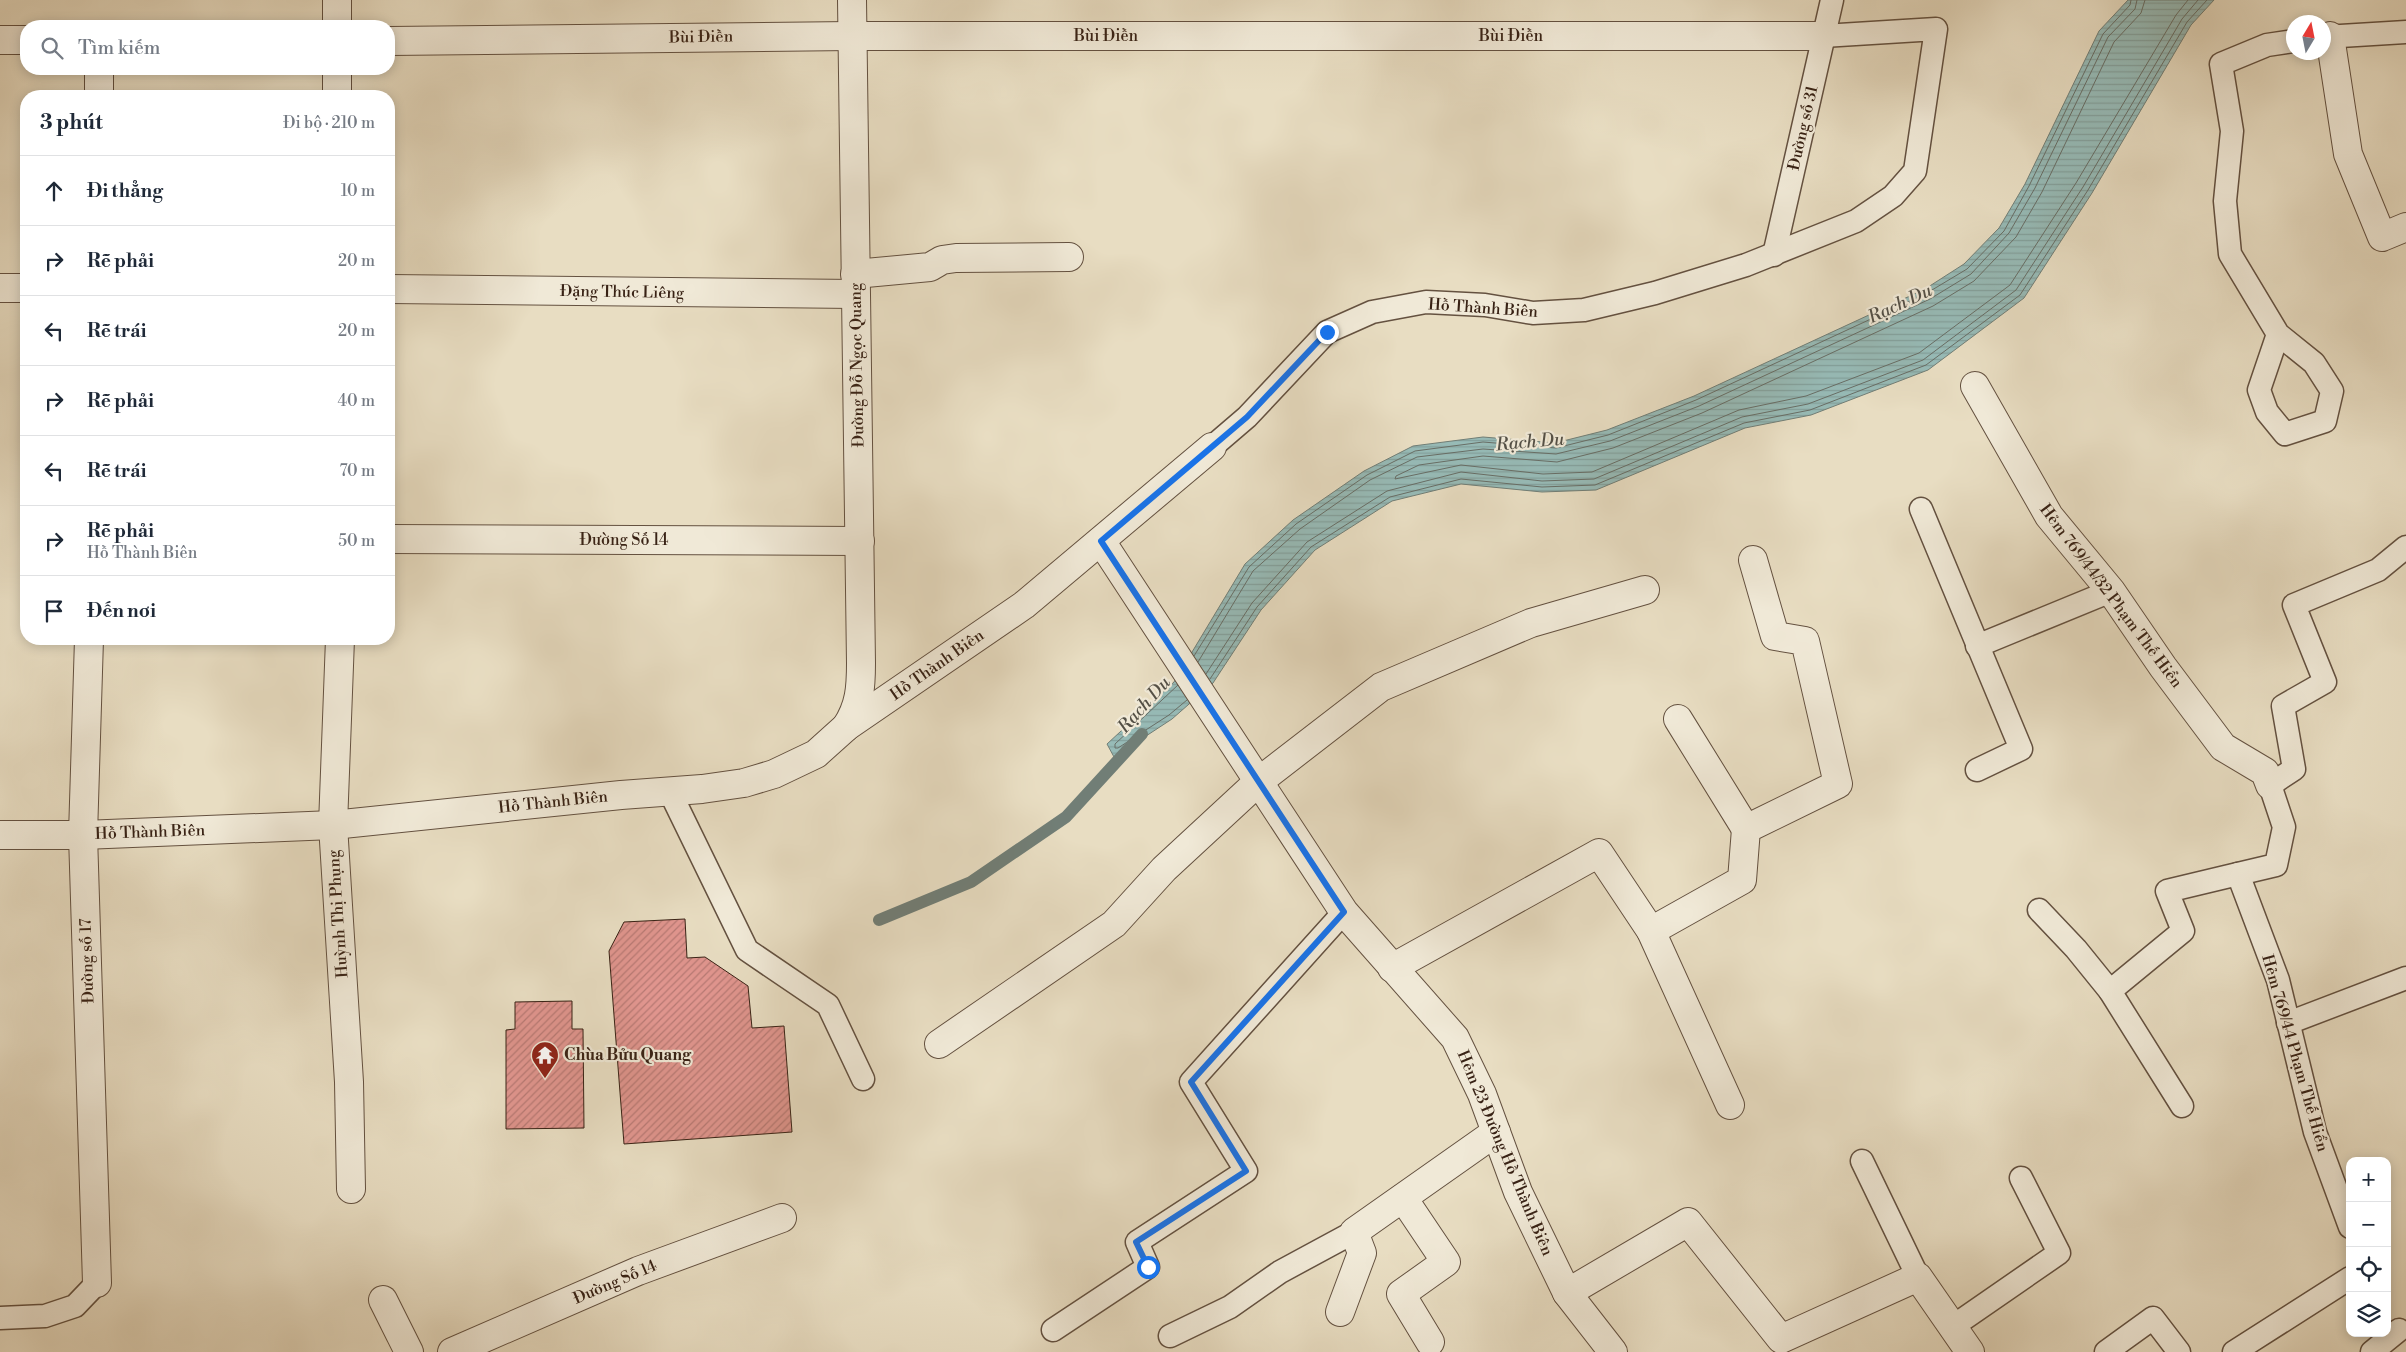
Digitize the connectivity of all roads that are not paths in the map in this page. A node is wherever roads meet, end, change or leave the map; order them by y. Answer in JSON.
{"nodes":[{"id":1,"x":337,"y":0,"type":"edge"},
{"id":2,"x":852,"y":0,"type":"edge"},
{"id":3,"x":1832,"y":0,"type":"edge"},
{"id":4,"x":337,"y":20,"type":"edge"},
{"id":5,"x":2406,"y":32,"type":"edge"},
{"id":6,"x":851,"y":36,"type":"junction"},
{"id":7,"x":1824,"y":36,"type":"junction"},
{"id":8,"x":2331,"y":37,"type":"edge"},
{"id":9,"x":0,"y":40,"type":"edge"},
{"id":10,"x":20,"y":40,"type":"edge"},
{"id":11,"x":395,"y":41,"type":"edge"},
{"id":12,"x":2286,"y":42,"type":"edge"},
{"id":13,"x":2331,"y":59,"type":"edge"},
{"id":14,"x":99,"y":75,"type":"edge"},
{"id":15,"x":337,"y":75,"type":"edge"},
{"id":16,"x":99,"y":90,"type":"edge"},
{"id":17,"x":337,"y":90,"type":"edge"},
{"id":18,"x":2406,"y":227,"type":"edge"},
{"id":19,"x":1774,"y":255,"type":"junction"},
{"id":20,"x":1069,"y":258,"type":"dead end"},
{"id":21,"x":855,"y":284,"type":"junction"},
{"id":22,"x":0,"y":288,"type":"edge"},
{"id":23,"x":20,"y":288,"type":"edge"},
{"id":24,"x":395,"y":289,"type":"edge"},
{"id":25,"x":2278,"y":334,"type":"dead end"},
{"id":26,"x":1975,"y":386,"type":"dead end"},
{"id":27,"x":1212,"y":447,"type":"joint"},
{"id":28,"x":1921,"y":509,"type":"dead end"},
{"id":29,"x":395,"y":539,"type":"edge"},
{"id":30,"x":860,"y":541,"type":"junction"},
{"id":31,"x":1101,"y":541,"type":"junction"},
{"id":32,"x":2406,"y":547,"type":"edge"},
{"id":33,"x":1753,"y":560,"type":"dead end"},
{"id":34,"x":1645,"y":590,"type":"dead end"},
{"id":35,"x":2110,"y":591,"type":"junction"},
{"id":36,"x":89,"y":645,"type":"edge"},
{"id":37,"x":340,"y":645,"type":"edge"},
{"id":38,"x":1977,"y":646,"type":"junction"},
{"id":39,"x":1678,"y":719,"type":"dead end"},
{"id":40,"x":846,"y":727,"type":"junction"},
{"id":41,"x":1978,"y":770,"type":"dead end"},
{"id":42,"x":1258,"y":782,"type":"junction"},
{"id":43,"x":2270,"y":786,"type":"junction"},
{"id":44,"x":670,"y":792,"type":"junction"},
{"id":45,"x":333,"y":825,"type":"junction"},
{"id":46,"x":1746,"y":829,"type":"junction"},
{"id":47,"x":0,"y":835,"type":"edge"},
{"id":48,"x":83,"y":835,"type":"junction"},
{"id":49,"x":2238,"y":874,"type":"junction"},
{"id":50,"x":2039,"y":910,"type":"dead end"},
{"id":51,"x":1344,"y":912,"type":"junction"},
{"id":52,"x":1651,"y":931,"type":"junction"},
{"id":53,"x":1392,"y":968,"type":"junction"},
{"id":54,"x":2406,"y":978,"type":"edge"},
{"id":55,"x":2110,"y":991,"type":"junction"},
{"id":56,"x":2288,"y":1023,"type":"junction"},
{"id":57,"x":939,"y":1044,"type":"dead end"},
{"id":58,"x":864,"y":1079,"type":"dead end"},
{"id":59,"x":1730,"y":1105,"type":"dead end"},
{"id":60,"x":2182,"y":1106,"type":"dead end"},
{"id":61,"x":1496,"y":1132,"type":"junction"},
{"id":62,"x":1862,"y":1161,"type":"dead end"},
{"id":63,"x":2021,"y":1178,"type":"dead end"},
{"id":64,"x":351,"y":1189,"type":"dead end"},
{"id":65,"x":1403,"y":1198,"type":"junction"},
{"id":66,"x":2346,"y":1216,"type":"edge"},
{"id":67,"x":782,"y":1218,"type":"dead end"},
{"id":68,"x":1354,"y":1232,"type":"junction"},
{"id":69,"x":1918,"y":1277,"type":"junction"},
{"id":70,"x":2346,"y":1281,"type":"edge"},
{"id":71,"x":97,"y":1283,"type":"joint"},
{"id":72,"x":1567,"y":1293,"type":"junction"},
{"id":73,"x":383,"y":1300,"type":"dead end"},
{"id":74,"x":1340,"y":1312,"type":"dead end"},
{"id":75,"x":0,"y":1318,"type":"edge"},
{"id":76,"x":1952,"y":1327,"type":"junction"},
{"id":77,"x":2397,"y":1328,"type":"edge"},
{"id":78,"x":1053,"y":1330,"type":"dead end"},
{"id":79,"x":1170,"y":1336,"type":"dead end"},
{"id":80,"x":1430,"y":1342,"type":"dead end"},
{"id":81,"x":409,"y":1352,"type":"edge"},
{"id":82,"x":452,"y":1352,"type":"edge"},
{"id":83,"x":1613,"y":1352,"type":"edge"},
{"id":84,"x":1970,"y":1352,"type":"edge"},
{"id":85,"x":2106,"y":1352,"type":"edge"},
{"id":86,"x":2179,"y":1352,"type":"edge"},
{"id":87,"x":2234,"y":1352,"type":"edge"},
{"id":88,"x":2372,"y":1352,"type":"edge"}],
"edges":[{"from":1,"to":4,"type":"street"},
{"from":2,"to":6,"type":"street","name":"Đường Đỗ Ngọc Quang"},
{"from":3,"to":7,"type":"lane","name":"Đường số 31"},
{"from":5,"to":8,"type":"lane"},
{"from":6,"to":7,"type":"street","name":"Bùi Điền"},
{"from":6,"to":11,"type":"street","name":"Bùi Điền"},
{"from":6,"to":21,"type":"street","name":"Đường Đỗ Ngọc Quang"},
{"from":7,"to":19,"type":"lane","name":"Đường số 31"},
{"from":7,"to":19,"type":"lane","name":"Hồ Thành Biên"},
{"from":9,"to":10,"type":"street"},
{"from":12,"to":25,"type":"lane"},
{"from":13,"to":18,"type":"street"},
{"from":14,"to":16,"type":"street"},
{"from":15,"to":17,"type":"street"},
{"from":19,"to":27,"type":"lane","name":"Hồ Thành Biên"},
{"from":20,"to":21,"type":"street","name":"Đặng Thúc Liêng"},
{"from":21,"to":24,"type":"street","name":"Đặng Thúc Liêng"},
{"from":21,"to":30,"type":"street","name":"Đường Đỗ Ngọc Quang"},
{"from":22,"to":23,"type":"street"},
{"from":26,"to":35,"type":"street","name":"Hẻm 769/44/32 Phạm Thế Hiển"},
{"from":27,"to":31,"type":"street","name":"Hồ Thành Biên"},
{"from":28,"to":38,"type":"lane"},
{"from":29,"to":30,"type":"street","name":"Đường Số 14"},
{"from":30,"to":40,"type":"street","name":"Đường Đỗ Ngọc Quang"},
{"from":31,"to":40,"type":"street","name":"Hồ Thành Biên"},
{"from":31,"to":42,"type":"street","name":"Hẻm 23 Đường Hồ Thành Biên"},
{"from":32,"to":43,"type":"lane"},
{"from":33,"to":46,"type":"street"},
{"from":34,"to":42,"type":"street"},
{"from":35,"to":38,"type":"lane"},
{"from":35,"to":43,"type":"street","name":"Hẻm 769/44/32 Phạm Thế Hiển"},
{"from":36,"to":48,"type":"street","name":"Đường số 17"},
{"from":37,"to":45,"type":"street","name":"Huỳnh Thị Phụng"},
{"from":38,"to":41,"type":"lane"},
{"from":39,"to":46,"type":"street"},
{"from":40,"to":44,"type":"street","name":"Hồ Thành Biên"},
{"from":42,"to":51,"type":"street","name":"Hẻm 23 Đường Hồ Thành Biên"},
{"from":42,"to":57,"type":"street"},
{"from":43,"to":49,"type":"lane"},
{"from":44,"to":45,"type":"street","name":"Hồ Thành Biên"},
{"from":44,"to":58,"type":"lane"},
{"from":45,"to":48,"type":"street","name":"Hồ Thành Biên"},
{"from":45,"to":64,"type":"street","name":"Huỳnh Thị Phụng"},
{"from":46,"to":52,"type":"street"},
{"from":47,"to":48,"type":"street","name":"Hồ Thành Biên"},
{"from":48,"to":71,"type":"street","name":"Đường số 17"},
{"from":49,"to":55,"type":"lane"},
{"from":49,"to":56,"type":"lane","name":"Hẻm 769/44 Phạm Thế Hiển"},
{"from":50,"to":55,"type":"lane"},
{"from":51,"to":53,"type":"street","name":"Hẻm 23 Đường Hồ Thành Biên"},
{"from":51,"to":78,"type":"lane"},
{"from":52,"to":53,"type":"street"},
{"from":52,"to":59,"type":"street"},
{"from":53,"to":61,"type":"street","name":"Hẻm 23 Đường Hồ Thành Biên"},
{"from":54,"to":56,"type":"lane"},
{"from":55,"to":60,"type":"lane"},
{"from":56,"to":66,"type":"lane","name":"Hẻm 769/44 Phạm Thế Hiển"},
{"from":61,"to":65,"type":"street"},
{"from":61,"to":72,"type":"street","name":"Hẻm 23 Đường Hồ Thành Biên"},
{"from":62,"to":69,"type":"lane"},
{"from":63,"to":76,"type":"lane"},
{"from":65,"to":68,"type":"street"},
{"from":65,"to":80,"type":"street"},
{"from":67,"to":82,"type":"street","name":"Đường Số 14"},
{"from":68,"to":74,"type":"street"},
{"from":68,"to":79,"type":"lane"},
{"from":69,"to":72,"type":"street"},
{"from":69,"to":76,"type":"street"},
{"from":70,"to":87,"type":"lane"},
{"from":71,"to":75,"type":"lane"},
{"from":72,"to":83,"type":"street","name":"Hẻm 23 Đường Hồ Thành Biên"},
{"from":73,"to":81,"type":"street"},
{"from":76,"to":84,"type":"street"},
{"from":77,"to":88,"type":"lane"},
{"from":85,"to":86,"type":"lane"}]}
